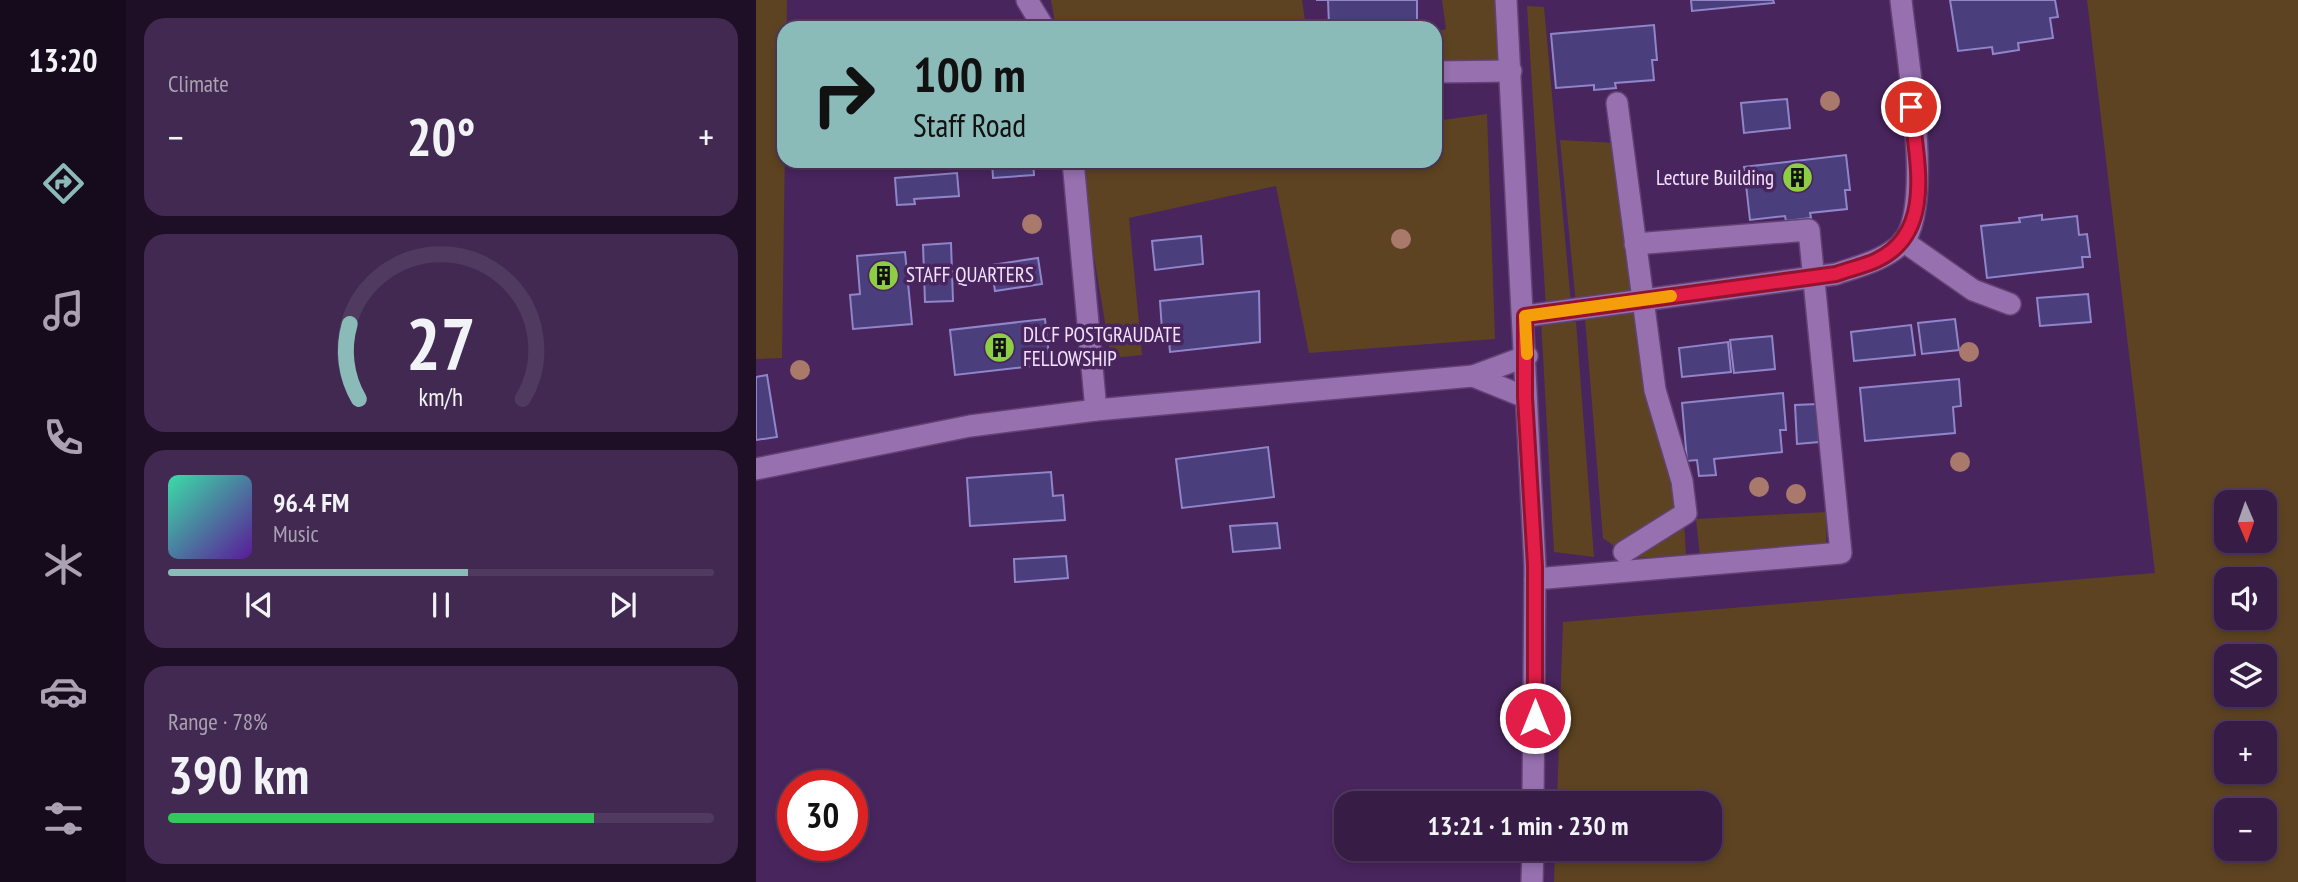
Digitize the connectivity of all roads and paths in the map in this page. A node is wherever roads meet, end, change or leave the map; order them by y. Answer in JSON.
{"nodes":[{"id":1,"x":1027,"y":0,"type":"edge"},
{"id":2,"x":1506,"y":0,"type":"edge"},
{"id":3,"x":1901,"y":0,"type":"edge"},
{"id":4,"x":1040,"y":21,"type":"edge"},
{"id":5,"x":1511,"y":71,"type":"junction"},
{"id":6,"x":1442,"y":72,"type":"edge"},
{"id":7,"x":1616,"y":103,"type":"dead end"},
{"id":8,"x":1074,"y":168,"type":"edge"},
{"id":9,"x":1903,"y":241,"type":"junction"},
{"id":10,"x":1635,"y":244,"type":"junction"},
{"id":11,"x":1813,"y":276,"type":"junction"},
{"id":12,"x":1642,"y":300,"type":"junction"},
{"id":13,"x":2010,"y":304,"type":"dead end"},
{"id":14,"x":1525,"y":316,"type":"junction"},
{"id":15,"x":1527,"y":356,"type":"junction"},
{"id":16,"x":1473,"y":376,"type":"junction"},
{"id":17,"x":1525,"y":397,"type":"junction"},
{"id":18,"x":1096,"y":410,"type":"junction"},
{"id":19,"x":756,"y":469,"type":"edge"},
{"id":20,"x":1623,"y":552,"type":"dead end"},
{"id":21,"x":1535,"y":579,"type":"junction"},
{"id":22,"x":1533,"y":791,"type":"edge"},
{"id":23,"x":1532,"y":861,"type":"edge"},
{"id":24,"x":1532,"y":882,"type":"edge"}],
"edges":[{"from":1,"to":4,"type":"street"},
{"from":2,"to":5,"type":"street"},
{"from":3,"to":9,"type":"street"},
{"from":5,"to":6,"type":"street"},
{"from":5,"to":14,"type":"street"},
{"from":7,"to":10,"type":"street"},
{"from":8,"to":18,"type":"street"},
{"from":9,"to":11,"type":"street"},
{"from":9,"to":13,"type":"street"},
{"from":10,"to":11,"type":"street"},
{"from":10,"to":12,"type":"street"},
{"from":11,"to":12,"type":"street"},
{"from":11,"to":21,"type":"street"},
{"from":12,"to":14,"type":"street"},
{"from":12,"to":20,"type":"street"},
{"from":14,"to":15,"type":"street"},
{"from":15,"to":16,"type":"street"},
{"from":15,"to":17,"type":"street"},
{"from":16,"to":17,"type":"street"},
{"from":16,"to":18,"type":"street"},
{"from":17,"to":21,"type":"street"},
{"from":18,"to":19,"type":"street"},
{"from":21,"to":22,"type":"street"},
{"from":23,"to":24,"type":"street"}]}
